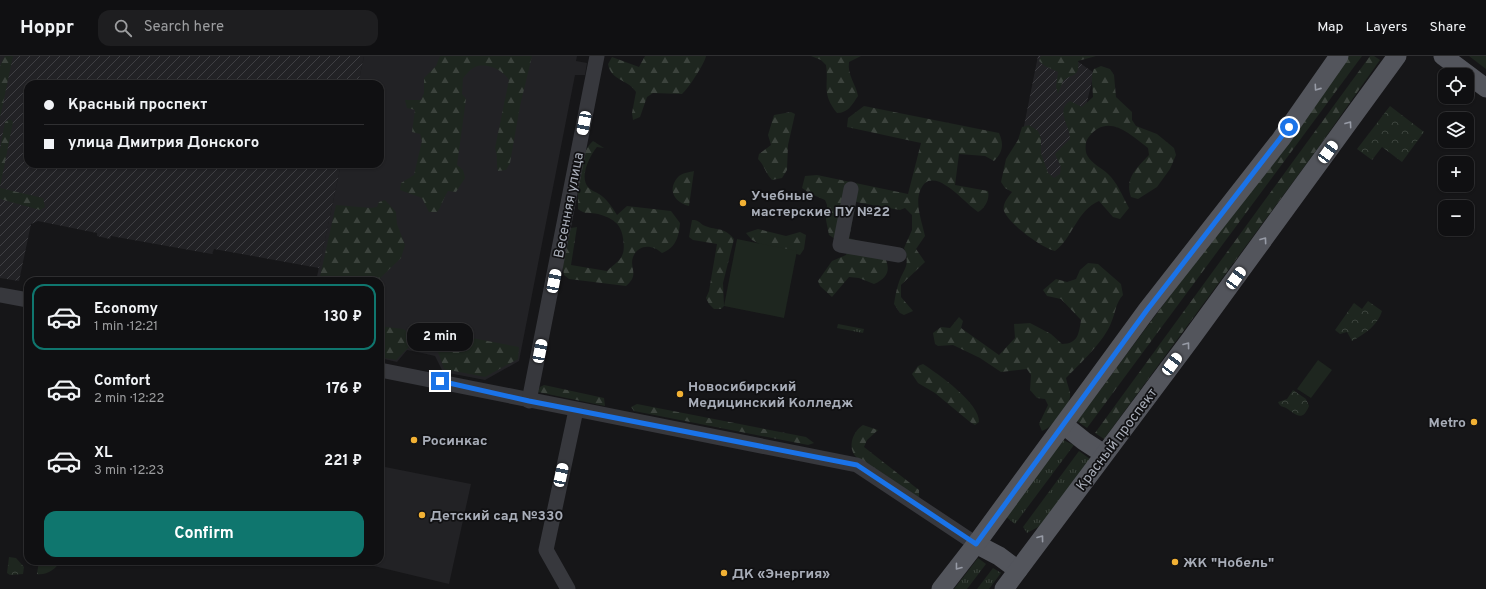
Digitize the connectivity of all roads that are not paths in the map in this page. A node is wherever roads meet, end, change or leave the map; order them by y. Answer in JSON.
{"nodes":[{"id":1,"x":597,"y":56,"type":"edge"},
{"id":2,"x":1339,"y":56,"type":"edge"},
{"id":3,"x":1397,"y":56,"type":"edge"},
{"id":4,"x":1443,"y":56,"type":"edge"},
{"id":5,"x":1486,"y":88,"type":"edge"},
{"id":6,"x":851,"y":189,"type":"dead end"},
{"id":7,"x":900,"y":255,"type":"dead end"},
{"id":8,"x":0,"y":295,"type":"edge"},
{"id":9,"x":24,"y":299,"type":"edge"},
{"id":10,"x":384,"y":371,"type":"edge"},
{"id":11,"x":529,"y":401,"type":"junction"},
{"id":12,"x":576,"y":410,"type":"junction"},
{"id":13,"x":1064,"y":425,"type":"junction"},
{"id":14,"x":1104,"y":454,"type":"junction"},
{"id":15,"x":976,"y":544,"type":"junction"},
{"id":16,"x":1018,"y":570,"type":"junction"},
{"id":17,"x":568,"y":589,"type":"edge"},
{"id":18,"x":941,"y":589,"type":"edge"},
{"id":19,"x":1004,"y":589,"type":"edge"}],
"edges":[{"from":1,"to":11,"type":"street","name":"Весенняя улица"},
{"from":2,"to":13,"type":"main road","one_way":true},
{"from":14,"to":3,"type":"main road","name":"Красный проспект","one_way":true},
{"from":4,"to":5,"type":"main road"},
{"from":6,"to":7,"type":"street"},
{"from":8,"to":9,"type":"street"},
{"from":10,"to":11,"type":"street"},
{"from":11,"to":12,"type":"street"},
{"from":12,"to":15,"type":"street"},
{"from":12,"to":17,"type":"street"},
{"from":13,"to":14,"type":"main road"},
{"from":13,"to":15,"type":"main road"},
{"from":16,"to":14,"type":"main road","name":"Красный проспект","one_way":true},
{"from":15,"to":16,"type":"main road"},
{"from":15,"to":18,"type":"main road","one_way":true},
{"from":16,"to":19,"type":"main road","name":"Красный проспект"}]}
